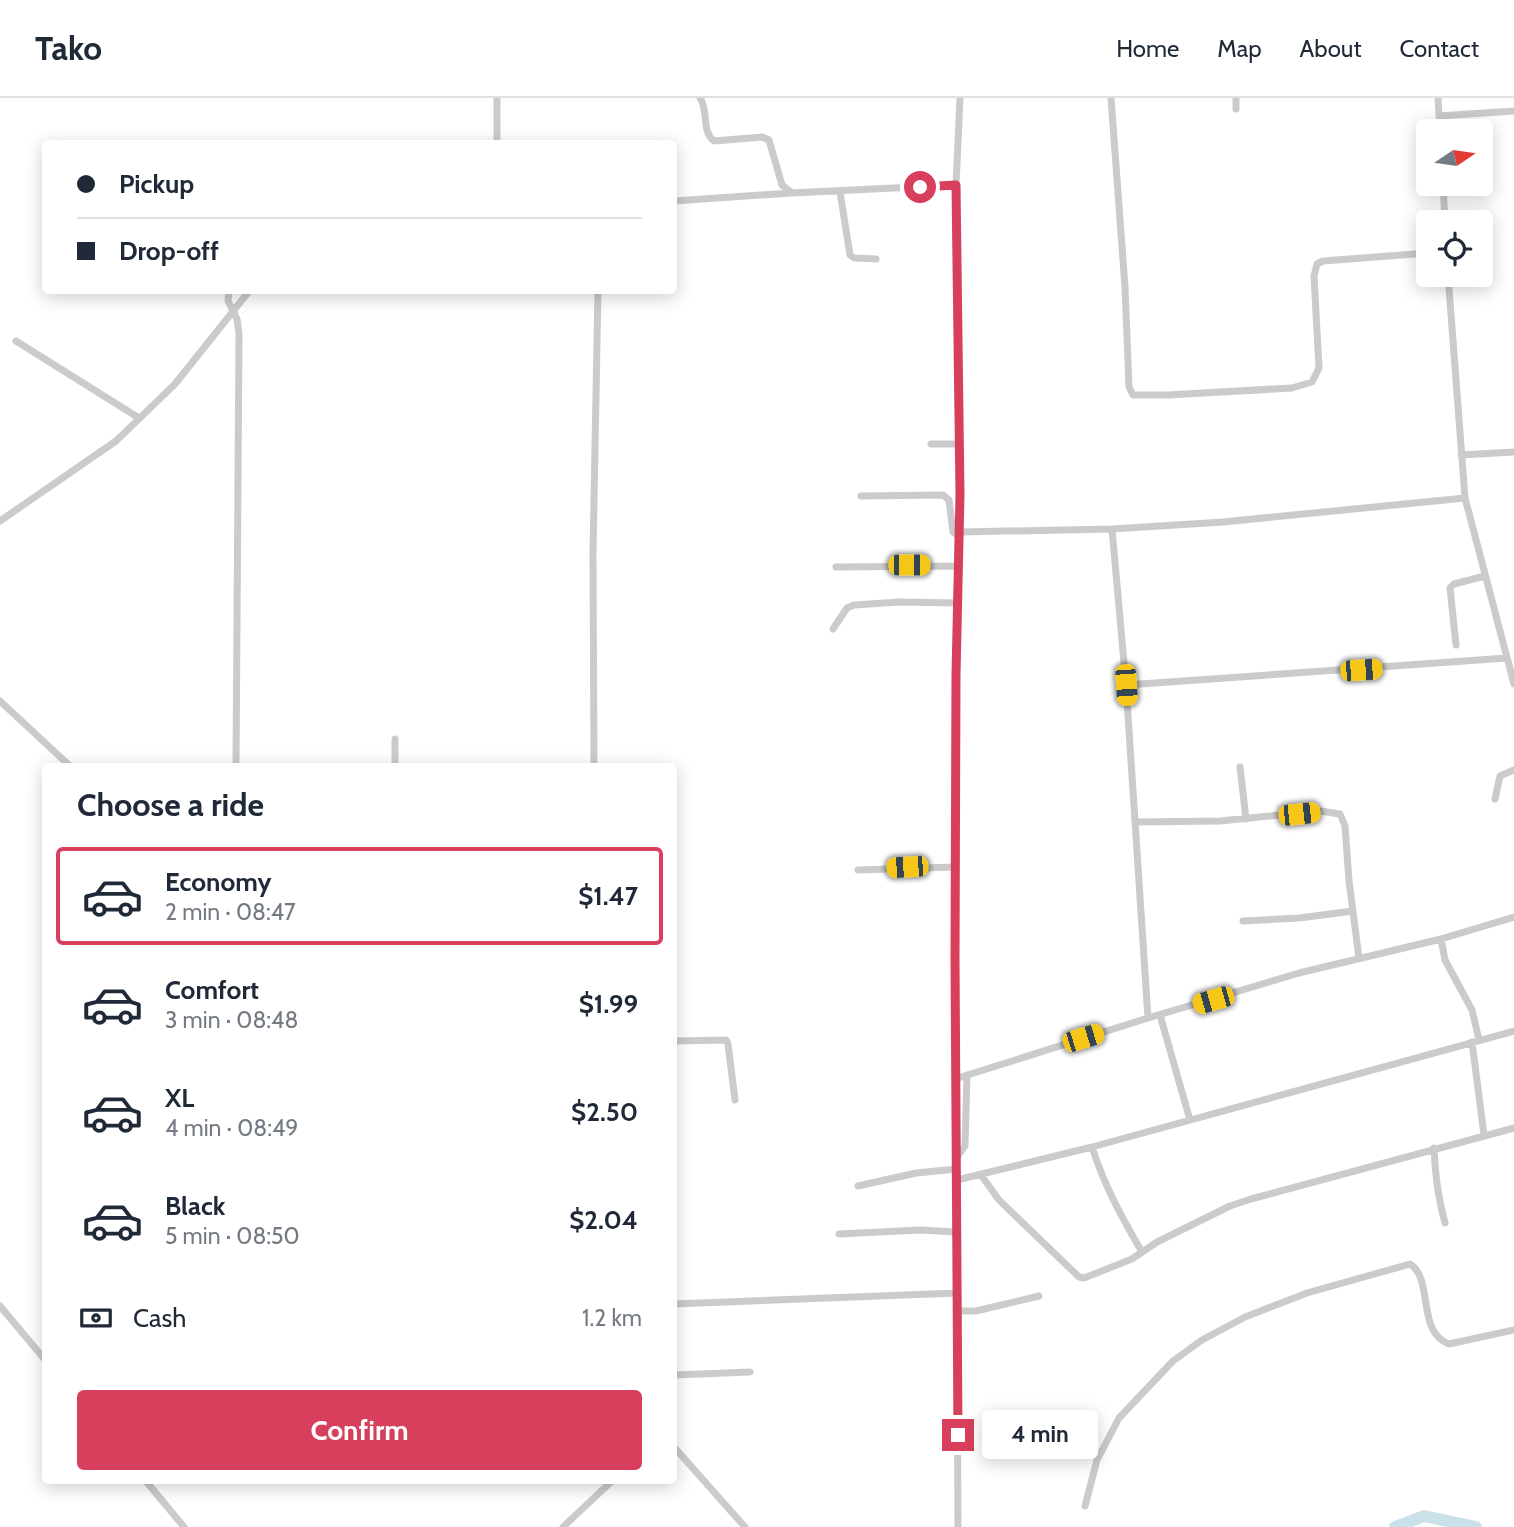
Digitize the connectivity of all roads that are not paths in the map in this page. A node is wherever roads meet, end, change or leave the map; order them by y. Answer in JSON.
{"nodes":[{"id":1,"x":497,"y":98,"type":"edge"},
{"id":2,"x":700,"y":98,"type":"edge"},
{"id":3,"x":960,"y":98,"type":"edge"},
{"id":4,"x":1111,"y":98,"type":"edge"},
{"id":5,"x":1236,"y":98,"type":"edge"},
{"id":6,"x":1438,"y":98,"type":"edge"},
{"id":7,"x":1236,"y":109,"type":"dead end"},
{"id":8,"x":1514,"y":111,"type":"edge"},
{"id":9,"x":1439,"y":116,"type":"junction"},
{"id":10,"x":1439,"y":119,"type":"edge"},
{"id":11,"x":497,"y":140,"type":"edge"},
{"id":12,"x":956,"y":185,"type":"junction"},
{"id":13,"x":791,"y":192,"type":"junction"},
{"id":14,"x":840,"y":192,"type":"junction"},
{"id":15,"x":677,"y":201,"type":"edge"},
{"id":16,"x":1416,"y":254,"type":"edge"},
{"id":17,"x":876,"y":259,"type":"dead end"},
{"id":18,"x":1449,"y":287,"type":"edge"},
{"id":19,"x":229,"y":294,"type":"edge"},
{"id":20,"x":247,"y":294,"type":"edge"},
{"id":21,"x":598,"y":294,"type":"edge"},
{"id":22,"x":235,"y":312,"type":"junction"},
{"id":23,"x":16,"y":341,"type":"dead end"},
{"id":24,"x":139,"y":418,"type":"junction"},
{"id":25,"x":931,"y":444,"type":"dead end"},
{"id":26,"x":958,"y":444,"type":"junction"},
{"id":27,"x":1514,"y":452,"type":"edge"},
{"id":28,"x":1461,"y":455,"type":"junction"},
{"id":29,"x":861,"y":496,"type":"dead end"},
{"id":30,"x":1465,"y":498,"type":"junction"},
{"id":31,"x":0,"y":521,"type":"edge"},
{"id":32,"x":1112,"y":529,"type":"junction"},
{"id":33,"x":959,"y":534,"type":"junction"},
{"id":34,"x":958,"y":566,"type":"junction"},
{"id":35,"x":836,"y":567,"type":"dead end"},
{"id":36,"x":1485,"y":576,"type":"junction"},
{"id":37,"x":957,"y":603,"type":"junction"},
{"id":38,"x":833,"y":629,"type":"dead end"},
{"id":39,"x":1456,"y":645,"type":"dead end"},
{"id":40,"x":1507,"y":658,"type":"junction"},
{"id":41,"x":1514,"y":684,"type":"edge"},
{"id":42,"x":1126,"y":685,"type":"junction"},
{"id":43,"x":0,"y":701,"type":"edge"},
{"id":44,"x":395,"y":739,"type":"dead end"},
{"id":45,"x":67,"y":763,"type":"edge"},
{"id":46,"x":236,"y":763,"type":"edge"},
{"id":47,"x":395,"y":763,"type":"edge"},
{"id":48,"x":594,"y":763,"type":"edge"},
{"id":49,"x":1240,"y":767,"type":"dead end"},
{"id":50,"x":1514,"y":770,"type":"edge"},
{"id":51,"x":1495,"y":799,"type":"dead end"},
{"id":52,"x":1247,"y":819,"type":"junction"},
{"id":53,"x":1135,"y":822,"type":"junction"},
{"id":54,"x":955,"y":867,"type":"junction"},
{"id":55,"x":858,"y":870,"type":"dead end"},
{"id":56,"x":1353,"y":911,"type":"junction"},
{"id":57,"x":1514,"y":917,"type":"edge"},
{"id":58,"x":1244,"y":921,"type":"dead end"},
{"id":59,"x":1441,"y":939,"type":"junction"},
{"id":60,"x":1359,"y":958,"type":"junction"},
{"id":61,"x":1160,"y":1015,"type":"junction"},
{"id":62,"x":1148,"y":1018,"type":"junction"},
{"id":63,"x":1514,"y":1031,"type":"edge"},
{"id":64,"x":677,"y":1041,"type":"edge"},
{"id":65,"x":1476,"y":1041,"type":"junction"},
{"id":66,"x":967,"y":1075,"type":"junction"},
{"id":67,"x":955,"y":1079,"type":"junction"},
{"id":68,"x":735,"y":1100,"type":"dead end"},
{"id":69,"x":1190,"y":1120,"type":"junction"},
{"id":70,"x":1514,"y":1128,"type":"edge"},
{"id":71,"x":1485,"y":1135,"type":"junction"},
{"id":72,"x":1092,"y":1147,"type":"junction"},
{"id":73,"x":1434,"y":1148,"type":"junction"},
{"id":74,"x":957,"y":1157,"type":"junction"},
{"id":75,"x":957,"y":1169,"type":"junction"},
{"id":76,"x":981,"y":1175,"type":"junction"},
{"id":77,"x":957,"y":1181,"type":"junction"},
{"id":78,"x":858,"y":1186,"type":"dead end"},
{"id":79,"x":1446,"y":1223,"type":"dead end"},
{"id":80,"x":956,"y":1232,"type":"junction"},
{"id":81,"x":839,"y":1234,"type":"dead end"},
{"id":82,"x":1142,"y":1252,"type":"junction"},
{"id":83,"x":957,"y":1293,"type":"junction"},
{"id":84,"x":1040,"y":1296,"type":"dead end"},
{"id":85,"x":677,"y":1304,"type":"edge"},
{"id":86,"x":0,"y":1306,"type":"edge"},
{"id":87,"x":957,"y":1311,"type":"junction"},
{"id":88,"x":1514,"y":1330,"type":"edge"},
{"id":89,"x":42,"y":1356,"type":"edge"},
{"id":90,"x":750,"y":1372,"type":"dead end"},
{"id":91,"x":677,"y":1375,"type":"edge"},
{"id":92,"x":677,"y":1450,"type":"edge"},
{"id":93,"x":148,"y":1484,"type":"edge"},
{"id":94,"x":608,"y":1484,"type":"edge"},
{"id":95,"x":1085,"y":1507,"type":"dead end"},
{"id":96,"x":184,"y":1527,"type":"edge"},
{"id":97,"x":563,"y":1527,"type":"edge"},
{"id":98,"x":745,"y":1527,"type":"edge"},
{"id":99,"x":958,"y":1527,"type":"edge"}],
"edges":[{"from":1,"to":11,"type":"street"},
{"from":2,"to":13,"type":"street"},
{"from":3,"to":12,"type":"street"},
{"from":4,"to":16,"type":"street"},
{"from":5,"to":7,"type":"street"},
{"from":6,"to":9,"type":"street"},
{"from":8,"to":9,"type":"street"},
{"from":9,"to":10,"type":"street"},
{"from":12,"to":14,"type":"street"},
{"from":12,"to":26,"type":"street"},
{"from":13,"to":14,"type":"street"},
{"from":13,"to":15,"type":"street"},
{"from":14,"to":17,"type":"street"},
{"from":18,"to":28,"type":"street"},
{"from":19,"to":22,"type":"street"},
{"from":20,"to":22,"type":"street"},
{"from":21,"to":48,"type":"street"},
{"from":22,"to":24,"type":"street"},
{"from":22,"to":46,"type":"street"},
{"from":23,"to":24,"type":"street"},
{"from":24,"to":31,"type":"street"},
{"from":25,"to":26,"type":"street"},
{"from":26,"to":33,"type":"street"},
{"from":27,"to":28,"type":"street"},
{"from":28,"to":30,"type":"street"},
{"from":29,"to":33,"type":"street"},
{"from":30,"to":32,"type":"street"},
{"from":30,"to":36,"type":"street"},
{"from":32,"to":33,"type":"street"},
{"from":32,"to":42,"type":"street"},
{"from":33,"to":34,"type":"street"},
{"from":34,"to":35,"type":"street"},
{"from":34,"to":37,"type":"street"},
{"from":36,"to":39,"type":"street"},
{"from":36,"to":40,"type":"street"},
{"from":37,"to":38,"type":"street"},
{"from":37,"to":54,"type":"street"},
{"from":40,"to":41,"type":"street"},
{"from":40,"to":42,"type":"street"},
{"from":42,"to":53,"type":"street"},
{"from":43,"to":45,"type":"street"},
{"from":44,"to":47,"type":"street"},
{"from":49,"to":52,"type":"street"},
{"from":50,"to":51,"type":"street"},
{"from":52,"to":53,"type":"street"},
{"from":52,"to":56,"type":"street"},
{"from":53,"to":62,"type":"street"},
{"from":54,"to":55,"type":"street"},
{"from":54,"to":67,"type":"street"},
{"from":56,"to":58,"type":"street"},
{"from":56,"to":60,"type":"street"},
{"from":57,"to":59,"type":"street"},
{"from":59,"to":60,"type":"street"},
{"from":59,"to":65,"type":"street"},
{"from":60,"to":61,"type":"street"},
{"from":61,"to":62,"type":"street"},
{"from":61,"to":69,"type":"street"},
{"from":62,"to":66,"type":"street"},
{"from":63,"to":65,"type":"street"},
{"from":64,"to":68,"type":"street"},
{"from":65,"to":69,"type":"street"},
{"from":65,"to":71,"type":"street"},
{"from":66,"to":67,"type":"street"},
{"from":66,"to":74,"type":"street"},
{"from":67,"to":74,"type":"street"},
{"from":69,"to":72,"type":"street"},
{"from":70,"to":71,"type":"street"},
{"from":71,"to":73,"type":"street"},
{"from":72,"to":76,"type":"street"},
{"from":72,"to":82,"type":"street"},
{"from":73,"to":79,"type":"street"},
{"from":73,"to":82,"type":"street"},
{"from":74,"to":75,"type":"street"},
{"from":75,"to":77,"type":"street"},
{"from":75,"to":78,"type":"street"},
{"from":76,"to":77,"type":"street"},
{"from":76,"to":82,"type":"street"},
{"from":77,"to":80,"type":"street"},
{"from":80,"to":81,"type":"street"},
{"from":80,"to":83,"type":"street"},
{"from":83,"to":85,"type":"street"},
{"from":83,"to":87,"type":"street"},
{"from":84,"to":87,"type":"street"},
{"from":86,"to":89,"type":"street"},
{"from":87,"to":99,"type":"street"},
{"from":88,"to":95,"type":"street"},
{"from":90,"to":91,"type":"street"},
{"from":92,"to":98,"type":"street"},
{"from":93,"to":96,"type":"street"},
{"from":94,"to":97,"type":"street"}]}
